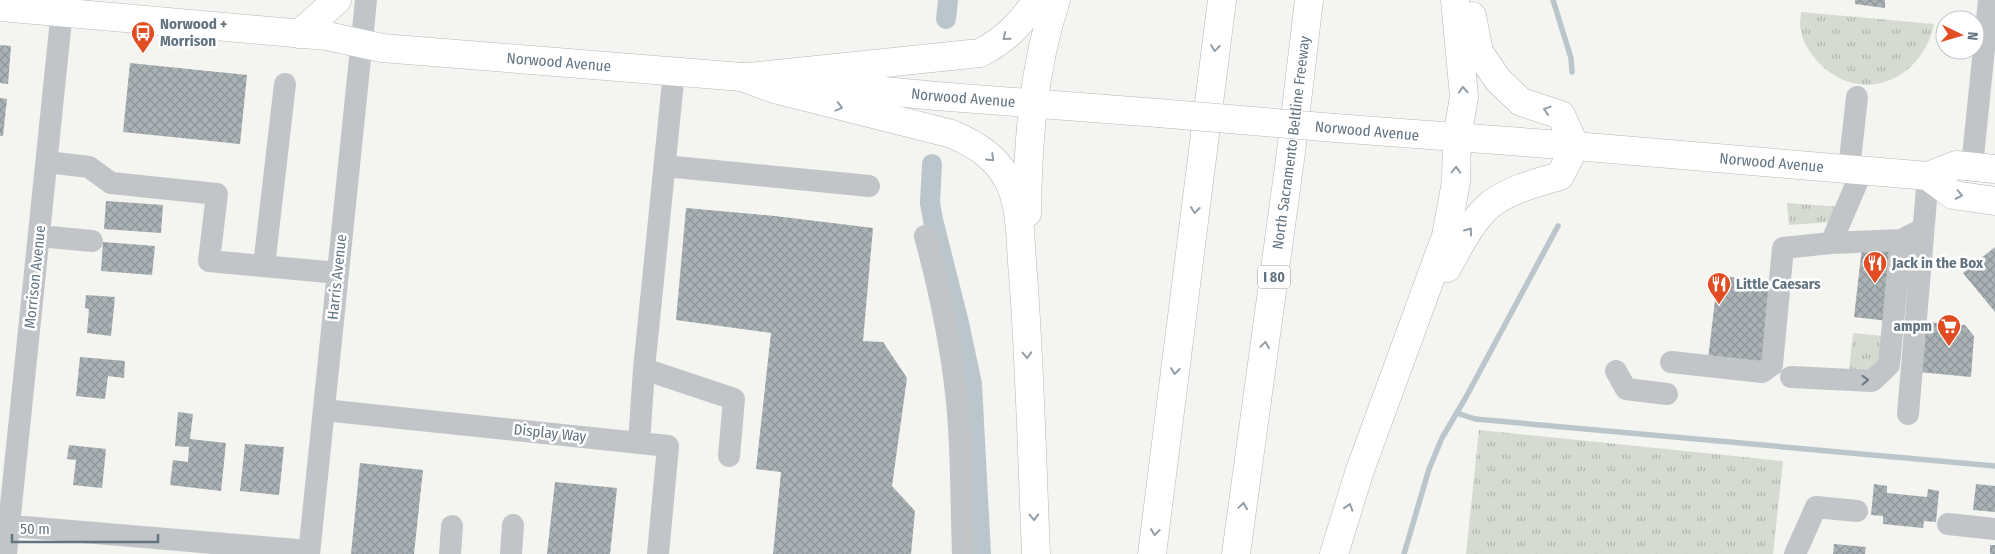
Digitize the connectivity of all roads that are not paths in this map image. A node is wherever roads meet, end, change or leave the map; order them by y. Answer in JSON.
{"nodes":[{"id":1,"x":337,"y":0,"type":"edge"},
{"id":2,"x":366,"y":0,"type":"edge"},
{"id":3,"x":1037,"y":0,"type":"edge"},
{"id":4,"x":1056,"y":0,"type":"edge"},
{"id":5,"x":1222,"y":0,"type":"edge"},
{"id":6,"x":1309,"y":0,"type":"edge"},
{"id":7,"x":1455,"y":0,"type":"edge"},
{"id":8,"x":1469,"y":0,"type":"edge"},
{"id":9,"x":1989,"y":0,"type":"edge"},
{"id":10,"x":63,"y":6,"type":"edge"},
{"id":11,"x":0,"y":7,"type":"edge"},
{"id":12,"x":299,"y":34,"type":"junction"},
{"id":13,"x":362,"y":43,"type":"junction"},
{"id":14,"x":674,"y":72,"type":"junction"},
{"id":15,"x":742,"y":78,"type":"junction"},
{"id":16,"x":285,"y":84,"type":"dead end"},
{"id":17,"x":1857,"y":97,"type":"dead end"},
{"id":18,"x":1033,"y":104,"type":"junction"},
{"id":19,"x":1458,"y":138,"type":"junction"},
{"id":20,"x":1575,"y":146,"type":"junction"},
{"id":21,"x":47,"y":162,"type":"junction"},
{"id":22,"x":665,"y":166,"type":"junction"},
{"id":23,"x":1983,"y":167,"type":"edge"},
{"id":24,"x":1856,"y":170,"type":"junction"},
{"id":25,"x":1928,"y":176,"type":"junction"},
{"id":26,"x":869,"y":186,"type":"dead end"},
{"id":27,"x":1995,"y":201,"type":"edge"},
{"id":28,"x":1923,"y":229,"type":"junction"},
{"id":29,"x":39,"y":236,"type":"junction"},
{"id":30,"x":925,"y":236,"type":"dead end"},
{"id":31,"x":1901,"y":240,"type":"junction"},
{"id":32,"x":92,"y":241,"type":"dead end"},
{"id":33,"x":1831,"y":243,"type":"junction"},
{"id":34,"x":264,"y":266,"type":"junction"},
{"id":35,"x":338,"y":273,"type":"junction"},
{"id":36,"x":1025,"y":306,"type":"junction"},
{"id":37,"x":1403,"y":350,"type":"junction"},
{"id":38,"x":1671,"y":362,"type":"dead end"},
{"id":39,"x":644,"y":369,"type":"junction"},
{"id":40,"x":1616,"y":371,"type":"dead end"},
{"id":41,"x":1790,"y":376,"type":"dead end"},
{"id":42,"x":1667,"y":394,"type":"dead end"},
{"id":43,"x":324,"y":410,"type":"junction"},
{"id":44,"x":1908,"y":414,"type":"dead end"},
{"id":45,"x":639,"y":443,"type":"junction"},
{"id":46,"x":729,"y":456,"type":"dead end"},
{"id":47,"x":1857,"y":511,"type":"dead end"},
{"id":48,"x":1948,"y":524,"type":"dead end"},
{"id":49,"x":4,"y":525,"type":"edge"},
{"id":50,"x":514,"y":525,"type":"dead end"},
{"id":51,"x":452,"y":526,"type":"dead end"},
{"id":52,"x":1995,"y":529,"type":"edge"},
{"id":53,"x":155,"y":546,"type":"edge"},
{"id":54,"x":309,"y":552,"type":"edge"},
{"id":55,"x":6,"y":554,"type":"edge"},
{"id":56,"x":450,"y":554,"type":"edge"},
{"id":57,"x":511,"y":554,"type":"edge"},
{"id":58,"x":658,"y":554,"type":"edge"},
{"id":59,"x":963,"y":554,"type":"edge"},
{"id":60,"x":1036,"y":554,"type":"edge"},
{"id":61,"x":1152,"y":554,"type":"edge"},
{"id":62,"x":1236,"y":554,"type":"edge"},
{"id":63,"x":1334,"y":554,"type":"edge"},
{"id":64,"x":1795,"y":554,"type":"edge"}],
"edges":[{"from":1,"to":12,"type":"main road"},
{"from":2,"to":13,"type":"street","name":"Harris Avenue"},
{"from":3,"to":15,"type":"main road","one_way":true},
{"from":4,"to":18,"type":"main road"},
{"from":5,"to":61,"type":"main road","one_way":true},
{"from":62,"to":6,"type":"main road","name":"North Sacramento Beltline Freeway","number":"I 80","one_way":true},
{"from":19,"to":7,"type":"main road","one_way":true},
{"from":20,"to":8,"type":"main road","one_way":true},
{"from":9,"to":23,"type":"street"},
{"from":10,"to":11,"type":"main road","name":"Norwood Avenue"},
{"from":10,"to":12,"type":"main road","name":"Norwood Avenue"},
{"from":10,"to":21,"type":"street","name":"Morrison Avenue"},
{"from":12,"to":13,"type":"main road","name":"Norwood Avenue"},
{"from":13,"to":14,"type":"main road","name":"Norwood Avenue"},
{"from":13,"to":35,"type":"street","name":"Harris Avenue"},
{"from":14,"to":15,"type":"main road","name":"Norwood Avenue"},
{"from":14,"to":22,"type":"street"},
{"from":15,"to":18,"type":"main road","name":"Norwood Avenue"},
{"from":15,"to":36,"type":"main road","one_way":true},
{"from":16,"to":34,"type":"street"},
{"from":17,"to":24,"type":"street"},
{"from":18,"to":19,"type":"main road","name":"Norwood Avenue","bridge":true},
{"from":18,"to":36,"type":"main road"},
{"from":19,"to":20,"type":"main road","name":"Norwood Avenue"},
{"from":37,"to":19,"type":"main road","one_way":true},
{"from":20,"to":24,"type":"main road","name":"Norwood Avenue"},
{"from":37,"to":20,"type":"main road","one_way":true},
{"from":21,"to":29,"type":"street","name":"Morrison Avenue"},
{"from":21,"to":34,"type":"street"},
{"from":22,"to":26,"type":"street"},
{"from":22,"to":39,"type":"street"},
{"from":23,"to":25,"type":"main road","name":"Norwood Avenue"},
{"from":24,"to":25,"type":"main road","name":"Norwood Avenue"},
{"from":24,"to":33,"type":"street"},
{"from":25,"to":27,"type":"main road","one_way":true},
{"from":25,"to":28,"type":"street"},
{"from":28,"to":31,"type":"street"},
{"from":28,"to":44,"type":"street"},
{"from":29,"to":32,"type":"street"},
{"from":29,"to":49,"type":"street","name":"Morrison Avenue"},
{"from":30,"to":59,"type":"street"},
{"from":31,"to":33,"type":"street"},
{"from":41,"to":31,"type":"street","one_way":true},
{"from":33,"to":38,"type":"street"},
{"from":34,"to":35,"type":"street"},
{"from":35,"to":43,"type":"street","name":"Harris Avenue"},
{"from":36,"to":60,"type":"main road","one_way":true},
{"from":63,"to":37,"type":"main road","one_way":true},
{"from":39,"to":45,"type":"street"},
{"from":39,"to":46,"type":"street"},
{"from":40,"to":42,"type":"street"},
{"from":43,"to":45,"type":"street","name":"Display Way"},
{"from":43,"to":54,"type":"street","name":"Harris Avenue"},
{"from":45,"to":58,"type":"street","name":"Display Way"},
{"from":47,"to":64,"type":"street"},
{"from":48,"to":52,"type":"street"},
{"from":49,"to":53,"type":"street"},
{"from":49,"to":55,"type":"street","name":"Morrison Avenue"},
{"from":50,"to":57,"type":"street"},
{"from":51,"to":56,"type":"street"},
{"from":53,"to":54,"type":"street"}]}
